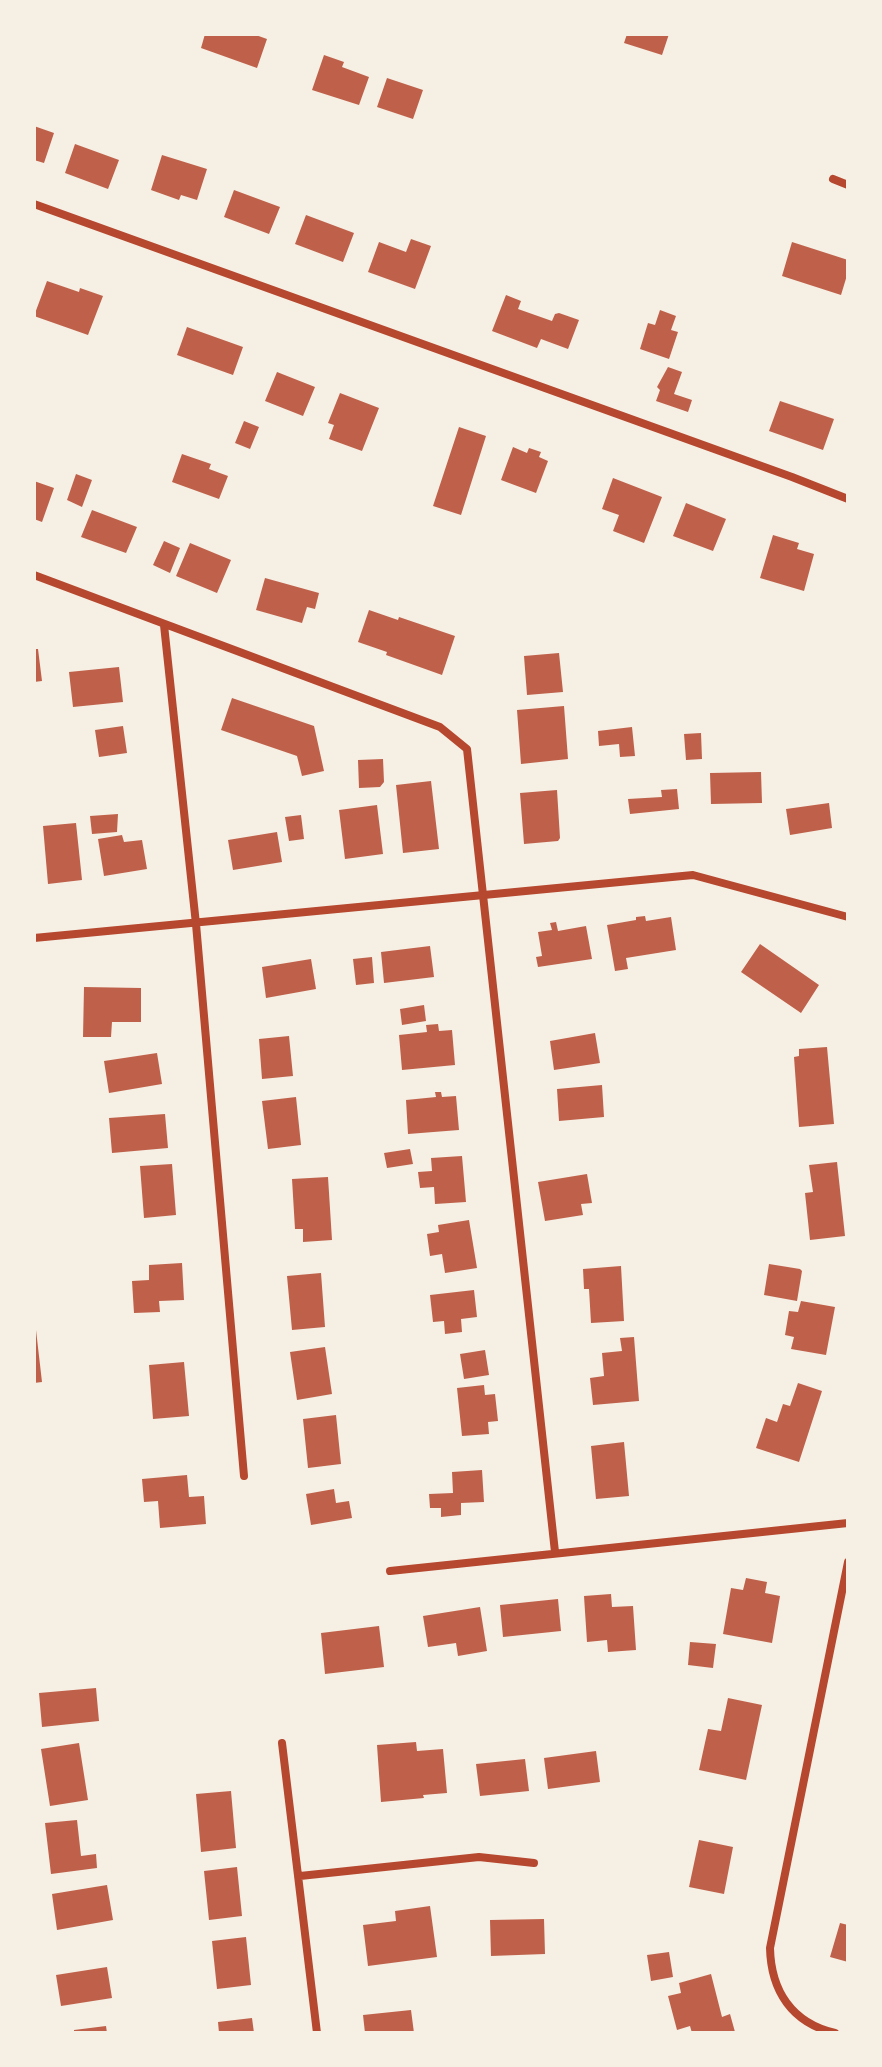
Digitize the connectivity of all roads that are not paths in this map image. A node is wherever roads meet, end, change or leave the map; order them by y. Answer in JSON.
{"nodes":[{"id":1,"x":833,"y":179,"type":"dead end"},
{"id":2,"x":848,"y":185,"type":"edge"},
{"id":3,"x":34,"y":204,"type":"edge"},
{"id":4,"x":848,"y":499,"type":"edge"},
{"id":5,"x":34,"y":575,"type":"edge"},
{"id":6,"x":164,"y":625,"type":"junction"},
{"id":7,"x":485,"y":894,"type":"junction"},
{"id":8,"x":848,"y":917,"type":"edge"},
{"id":9,"x":196,"y":924,"type":"junction"},
{"id":10,"x":34,"y":938,"type":"edge"},
{"id":11,"x":244,"y":1476,"type":"dead end"},
{"id":12,"x":848,"y":1523,"type":"edge"},
{"id":13,"x":555,"y":1552,"type":"junction"},
{"id":14,"x":848,"y":1562,"type":"edge"},
{"id":15,"x":390,"y":1571,"type":"dead end"},
{"id":16,"x":282,"y":1743,"type":"dead end"},
{"id":17,"x":534,"y":1863,"type":"dead end"},
{"id":18,"x":300,"y":1876,"type":"junction"},
{"id":19,"x":317,"y":2033,"type":"edge"},
{"id":20,"x":835,"y":2033,"type":"edge"}],
"edges":[{"from":1,"to":2,"type":"street"},
{"from":3,"to":4,"type":"street"},
{"from":5,"to":6,"type":"street"},
{"from":6,"to":7,"type":"street"},
{"from":6,"to":9,"type":"street"},
{"from":7,"to":8,"type":"street"},
{"from":7,"to":9,"type":"street"},
{"from":7,"to":13,"type":"street"},
{"from":9,"to":10,"type":"street"},
{"from":9,"to":11,"type":"street"},
{"from":12,"to":13,"type":"street"},
{"from":13,"to":15,"type":"street"},
{"from":14,"to":20,"type":"street"},
{"from":16,"to":18,"type":"street"},
{"from":17,"to":18,"type":"street"},
{"from":18,"to":19,"type":"street"}]}
